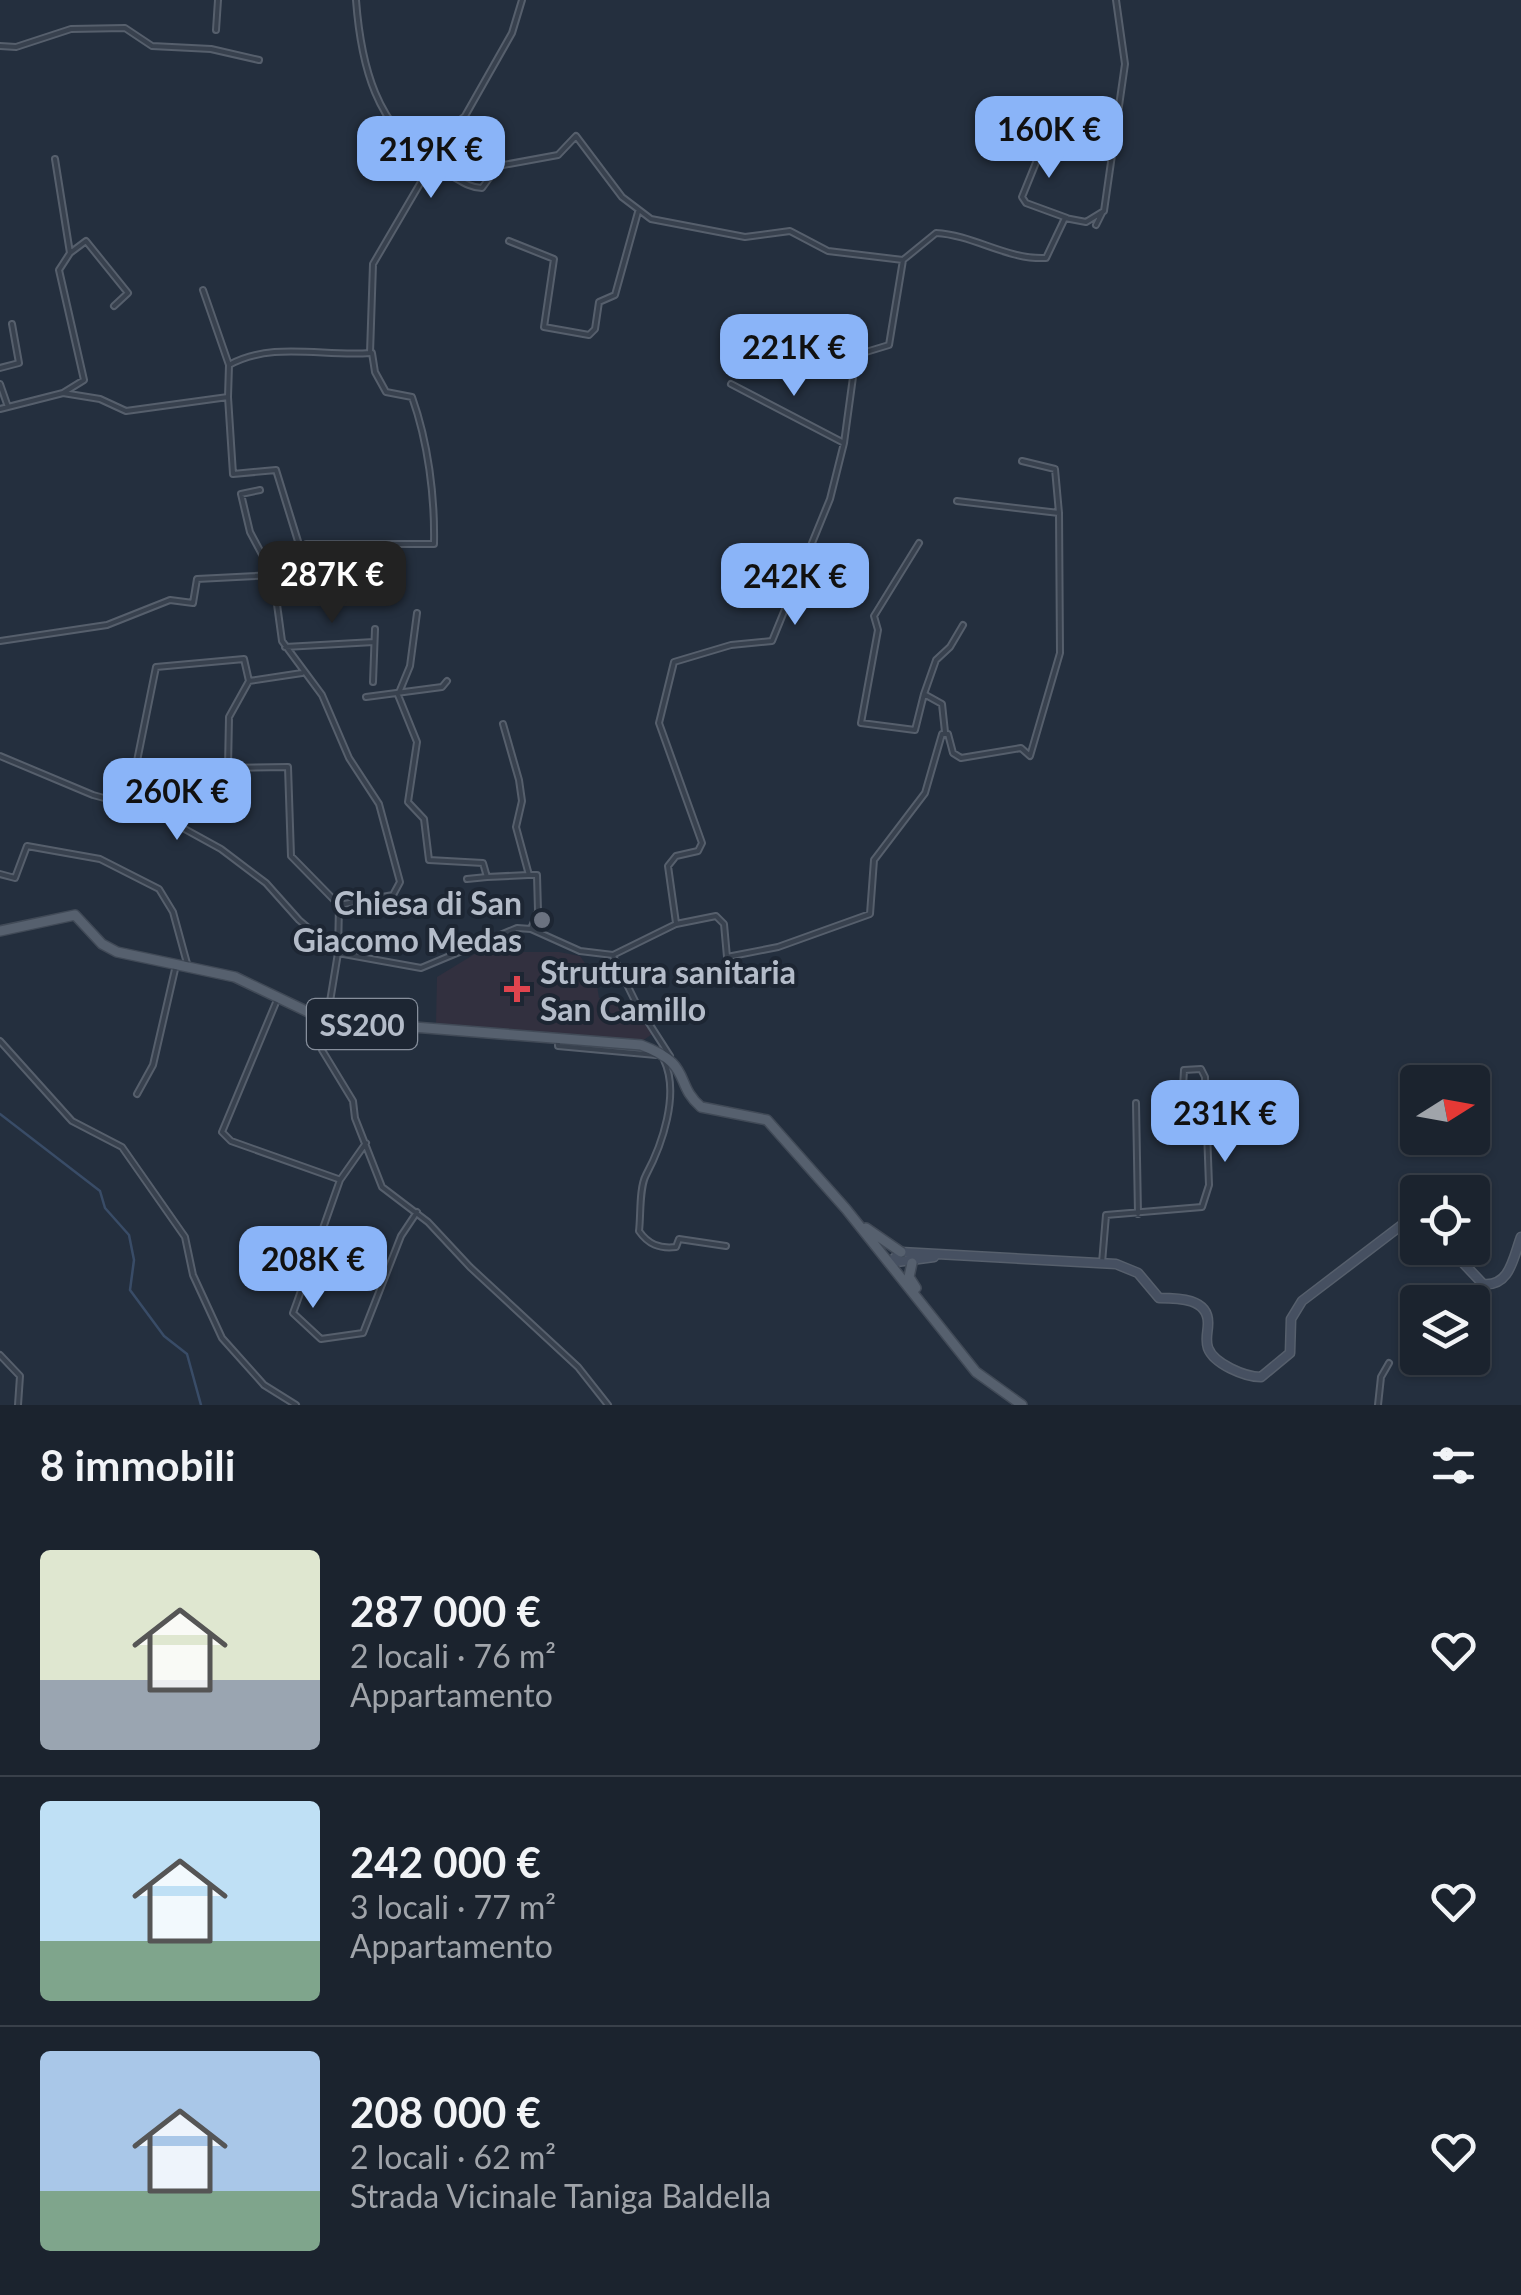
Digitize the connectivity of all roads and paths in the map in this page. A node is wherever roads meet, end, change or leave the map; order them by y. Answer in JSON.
{"nodes":[{"id":1,"x":218,"y":0,"type":"edge"},
{"id":2,"x":356,"y":0,"type":"edge"},
{"id":3,"x":522,"y":0,"type":"edge"},
{"id":4,"x":1116,"y":0,"type":"edge"},
{"id":5,"x":216,"y":30,"type":"dead end"},
{"id":6,"x":0,"y":46,"type":"edge"},
{"id":7,"x":259,"y":60,"type":"dead end"},
{"id":8,"x":1048,"y":133,"type":"dead end"},
{"id":9,"x":55,"y":159,"type":"dead end"},
{"id":10,"x":433,"y":166,"type":"junction"},
{"id":11,"x":638,"y":212,"type":"junction"},
{"id":12,"x":1102,"y":212,"type":"junction"},
{"id":13,"x":1067,"y":218,"type":"junction"},
{"id":14,"x":1096,"y":225,"type":"dead end"},
{"id":15,"x":509,"y":241,"type":"dead end"},
{"id":16,"x":70,"y":253,"type":"junction"},
{"id":17,"x":903,"y":260,"type":"junction"},
{"id":18,"x":203,"y":290,"type":"dead end"},
{"id":19,"x":114,"y":306,"type":"dead end"},
{"id":20,"x":12,"y":324,"type":"dead end"},
{"id":21,"x":372,"y":351,"type":"junction"},
{"id":22,"x":229,"y":365,"type":"junction"},
{"id":23,"x":0,"y":368,"type":"edge"},
{"id":24,"x":0,"y":384,"type":"edge"},
{"id":25,"x":731,"y":384,"type":"dead end"},
{"id":26,"x":63,"y":393,"type":"junction"},
{"id":27,"x":228,"y":397,"type":"junction"},
{"id":28,"x":8,"y":407,"type":"junction"},
{"id":29,"x":0,"y":409,"type":"edge"},
{"id":30,"x":844,"y":444,"type":"junction"},
{"id":31,"x":1022,"y":461,"type":"dead end"},
{"id":32,"x":260,"y":490,"type":"dead end"},
{"id":33,"x":957,"y":502,"type":"dead end"},
{"id":34,"x":1059,"y":513,"type":"junction"},
{"id":35,"x":919,"y":543,"type":"dead end"},
{"id":36,"x":301,"y":551,"type":"junction"},
{"id":37,"x":273,"y":575,"type":"junction"},
{"id":38,"x":416,"y":613,"type":"dead end"},
{"id":39,"x":963,"y":624,"type":"dead end"},
{"id":40,"x":376,"y":629,"type":"dead end"},
{"id":41,"x":0,"y":641,"type":"edge"},
{"id":42,"x":374,"y":642,"type":"junction"},
{"id":43,"x":285,"y":647,"type":"junction"},
{"id":44,"x":302,"y":673,"type":"junction"},
{"id":45,"x":447,"y":681,"type":"dead end"},
{"id":46,"x":249,"y":682,"type":"junction"},
{"id":47,"x":374,"y":682,"type":"dead end"},
{"id":48,"x":400,"y":691,"type":"junction"},
{"id":49,"x":924,"y":694,"type":"junction"},
{"id":50,"x":366,"y":697,"type":"dead end"},
{"id":51,"x":503,"y":724,"type":"dead end"},
{"id":52,"x":945,"y":732,"type":"junction"},
{"id":53,"x":0,"y":756,"type":"edge"},
{"id":54,"x":137,"y":760,"type":"dead end"},
{"id":55,"x":228,"y":768,"type":"junction"},
{"id":56,"x":220,"y":784,"type":"dead end"},
{"id":57,"x":0,"y":874,"type":"edge"},
{"id":58,"x":529,"y":875,"type":"junction"},
{"id":59,"x":487,"y":877,"type":"junction"},
{"id":60,"x":467,"y":879,"type":"dead end"},
{"id":61,"x":339,"y":905,"type":"junction"},
{"id":62,"x":676,"y":924,"type":"junction"},
{"id":63,"x":532,"y":929,"type":"junction"},
{"id":64,"x":0,"y":932,"type":"edge"},
{"id":65,"x":338,"y":953,"type":"junction"},
{"id":66,"x":613,"y":955,"type":"junction"},
{"id":67,"x":176,"y":965,"type":"junction"},
{"id":68,"x":188,"y":967,"type":"junction"},
{"id":69,"x":277,"y":1000,"type":"junction"},
{"id":70,"x":314,"y":1016,"type":"junction"},
{"id":71,"x":327,"y":1028,"type":"junction"},
{"id":72,"x":558,"y":1039,"type":"junction"},
{"id":73,"x":0,"y":1041,"type":"edge"},
{"id":74,"x":672,"y":1060,"type":"junction"},
{"id":75,"x":1183,"y":1087,"type":"dead end"},
{"id":76,"x":138,"y":1094,"type":"dead end"},
{"id":77,"x":1136,"y":1102,"type":"dead end"},
{"id":78,"x":366,"y":1142,"type":"junction"},
{"id":79,"x":340,"y":1180,"type":"junction"},
{"id":80,"x":846,"y":1209,"type":"junction"},
{"id":81,"x":416,"y":1212,"type":"junction"},
{"id":82,"x":1138,"y":1214,"type":"junction"},
{"id":83,"x":1400,"y":1226,"type":"edge"},
{"id":84,"x":1521,"y":1237,"type":"edge"},
{"id":85,"x":726,"y":1246,"type":"dead end"},
{"id":86,"x":901,"y":1252,"type":"junction"},
{"id":87,"x":938,"y":1256,"type":"junction"},
{"id":88,"x":890,"y":1263,"type":"junction"},
{"id":89,"x":1102,"y":1263,"type":"junction"},
{"id":90,"x":912,"y":1264,"type":"junction"},
{"id":91,"x":1466,"y":1265,"type":"edge"},
{"id":92,"x":930,"y":1312,"type":"junction"},
{"id":93,"x":0,"y":1355,"type":"edge"},
{"id":94,"x":1389,"y":1363,"type":"dead end"},
{"id":95,"x":18,"y":1405,"type":"edge"},
{"id":96,"x":296,"y":1405,"type":"edge"},
{"id":97,"x":608,"y":1405,"type":"edge"},
{"id":98,"x":1022,"y":1405,"type":"edge"},
{"id":99,"x":1378,"y":1405,"type":"edge"}],
"edges":[{"from":1,"to":5,"type":"street"},
{"from":2,"to":10,"type":"street"},
{"from":3,"to":10,"type":"street"},
{"from":4,"to":12,"type":"street"},
{"from":6,"to":7,"type":"street"},
{"from":8,"to":13,"type":"street"},
{"from":9,"to":16,"type":"street"},
{"from":10,"to":11,"type":"street"},
{"from":10,"to":21,"type":"street"},
{"from":11,"to":15,"type":"street"},
{"from":11,"to":17,"type":"street"},
{"from":12,"to":13,"type":"street"},
{"from":12,"to":14,"type":"street"},
{"from":13,"to":17,"type":"street"},
{"from":16,"to":19,"type":"street"},
{"from":16,"to":26,"type":"street"},
{"from":17,"to":30,"type":"street"},
{"from":18,"to":22,"type":"street"},
{"from":20,"to":23,"type":"street"},
{"from":21,"to":22,"type":"street"},
{"from":21,"to":36,"type":"street"},
{"from":22,"to":27,"type":"street"},
{"from":24,"to":28,"type":"street"},
{"from":25,"to":30,"type":"street"},
{"from":26,"to":27,"type":"street"},
{"from":26,"to":28,"type":"street"},
{"from":27,"to":36,"type":"street"},
{"from":28,"to":29,"type":"street"},
{"from":30,"to":62,"type":"street"},
{"from":31,"to":34,"type":"street"},
{"from":32,"to":37,"type":"street"},
{"from":33,"to":34,"type":"street"},
{"from":34,"to":52,"type":"street"},
{"from":35,"to":49,"type":"street"},
{"from":36,"to":37,"type":"street"},
{"from":37,"to":41,"type":"street"},
{"from":37,"to":43,"type":"street"},
{"from":38,"to":48,"type":"street"},
{"from":39,"to":49,"type":"street"},
{"from":40,"to":42,"type":"street"},
{"from":42,"to":43,"type":"street"},
{"from":42,"to":47,"type":"street"},
{"from":43,"to":44,"type":"street"},
{"from":44,"to":46,"type":"street"},
{"from":44,"to":61,"type":"street"},
{"from":45,"to":48,"type":"street"},
{"from":46,"to":54,"type":"street"},
{"from":46,"to":55,"type":"street"},
{"from":48,"to":50,"type":"street"},
{"from":48,"to":59,"type":"street"},
{"from":49,"to":52,"type":"street"},
{"from":51,"to":58,"type":"street"},
{"from":52,"to":62,"type":"street"},
{"from":53,"to":65,"type":"street"},
{"from":55,"to":56,"type":"street"},
{"from":55,"to":61,"type":"street"},
{"from":57,"to":68,"type":"street"},
{"from":58,"to":59,"type":"street"},
{"from":58,"to":63,"type":"street"},
{"from":59,"to":60,"type":"street"},
{"from":61,"to":65,"type":"street"},
{"from":62,"to":66,"type":"street"},
{"from":63,"to":65,"type":"street"},
{"from":63,"to":66,"type":"street"},
{"from":64,"to":67,"type":"main road","number":"SS200"},
{"from":65,"to":71,"type":"street"},
{"from":66,"to":74,"type":"street"},
{"from":67,"to":68,"type":"main road","number":"SS200"},
{"from":67,"to":76,"type":"street"},
{"from":68,"to":69,"type":"main road","number":"SS200"},
{"from":69,"to":70,"type":"main road","number":"SS200"},
{"from":69,"to":79,"type":"street"},
{"from":70,"to":71,"type":"main road","number":"SS200"},
{"from":70,"to":71,"type":"street"},
{"from":71,"to":72,"type":"main road","number":"SS200"},
{"from":71,"to":78,"type":"street"},
{"from":72,"to":74,"type":"main road","number":"SS200"},
{"from":72,"to":85,"type":"street"},
{"from":73,"to":96,"type":"street"},
{"from":74,"to":80,"type":"main road"},
{"from":75,"to":82,"type":"street"},
{"from":77,"to":82,"type":"street"},
{"from":78,"to":79,"type":"street"},
{"from":78,"to":81,"type":"street"},
{"from":79,"to":81,"type":"street"},
{"from":80,"to":86,"type":"main road"},
{"from":80,"to":88,"type":"main road"},
{"from":81,"to":97,"type":"street"},
{"from":82,"to":89,"type":"street"},
{"from":83,"to":89,"type":"street"},
{"from":84,"to":91,"type":"street"},
{"from":86,"to":87,"type":"street"},
{"from":86,"to":88,"type":"street"},
{"from":87,"to":89,"type":"street"},
{"from":87,"to":90,"type":"street"},
{"from":88,"to":90,"type":"street"},
{"from":88,"to":92,"type":"main road"},
{"from":90,"to":92,"type":"main road"},
{"from":92,"to":98,"type":"main road"},
{"from":93,"to":95,"type":"street"},
{"from":94,"to":99,"type":"street"}]}
